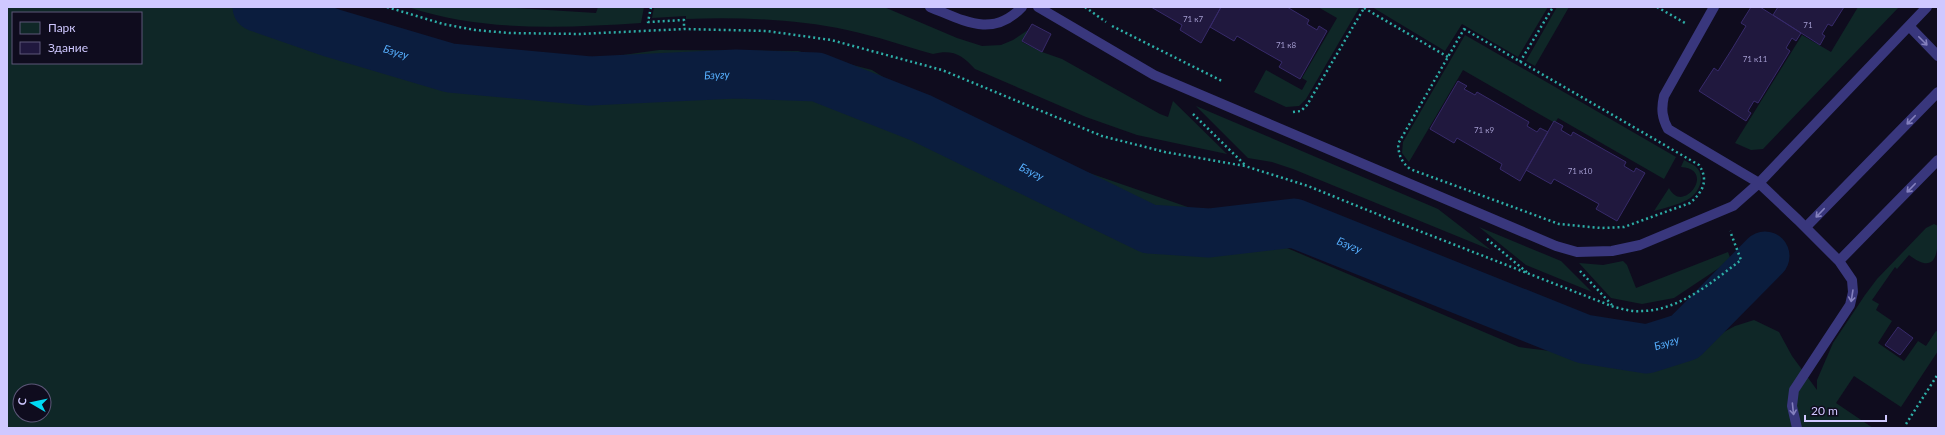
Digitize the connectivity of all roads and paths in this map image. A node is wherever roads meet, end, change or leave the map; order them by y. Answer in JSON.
{"nodes":[{"id":1,"x":386,"y":7,"type":"edge"},
{"id":2,"x":651,"y":7,"type":"edge"},
{"id":3,"x":930,"y":7,"type":"edge"},
{"id":4,"x":1022,"y":7,"type":"edge"},
{"id":5,"x":1038,"y":7,"type":"edge"},
{"id":6,"x":1085,"y":7,"type":"edge"},
{"id":7,"x":1363,"y":7,"type":"edge"},
{"id":8,"x":1553,"y":7,"type":"edge"},
{"id":9,"x":1657,"y":7,"type":"edge"},
{"id":10,"x":1714,"y":7,"type":"edge"},
{"id":11,"x":1927,"y":7,"type":"edge"},
{"id":12,"x":1909,"y":26,"type":"junction"},
{"id":13,"x":684,"y":29,"type":"junction"},
{"id":14,"x":1701,"y":32,"type":"junction"},
{"id":15,"x":1938,"y":56,"type":"edge"},
{"id":16,"x":1448,"y":57,"type":"junction"},
{"id":17,"x":1520,"y":62,"type":"junction"},
{"id":18,"x":1226,"y":83,"type":"dead end"},
{"id":19,"x":1938,"y":92,"type":"edge"},
{"id":20,"x":1192,"y":112,"type":"dead end"},
{"id":21,"x":1291,"y":113,"type":"dead end"},
{"id":22,"x":1938,"y":160,"type":"edge"},
{"id":23,"x":1245,"y":166,"type":"junction"},
{"id":24,"x":1759,"y":183,"type":"junction"},
{"id":25,"x":1806,"y":227,"type":"junction"},
{"id":26,"x":1730,"y":232,"type":"dead end"},
{"id":27,"x":1556,"y":246,"type":"junction"},
{"id":28,"x":1839,"y":261,"type":"junction"},
{"id":29,"x":1614,"y":307,"type":"junction"},
{"id":30,"x":1938,"y":374,"type":"edge"},
{"id":31,"x":1906,"y":424,"type":"dead end"},
{"id":32,"x":1797,"y":428,"type":"edge"}],
"edges":[{"from":1,"to":13,"type":"path"},
{"from":2,"to":13,"type":"path"},
{"from":3,"to":4,"type":"lane"},
{"from":5,"to":27,"type":"lane"},
{"from":6,"to":18,"type":"path"},
{"from":7,"to":16,"type":"path"},
{"from":7,"to":21,"type":"path"},
{"from":8,"to":17,"type":"path"},
{"from":9,"to":14,"type":"path"},
{"from":10,"to":14,"type":"lane"},
{"from":11,"to":12,"type":"lane"},
{"from":12,"to":15,"type":"lane","one_way":true},
{"from":12,"to":24,"type":"lane"},
{"from":13,"to":23,"type":"path"},
{"from":14,"to":24,"type":"lane"},
{"from":16,"to":17,"type":"path"},
{"from":16,"to":17,"type":"path"},
{"from":19,"to":25,"type":"lane","one_way":true},
{"from":20,"to":23,"type":"path"},
{"from":22,"to":28,"type":"lane","one_way":true},
{"from":23,"to":29,"type":"path"},
{"from":24,"to":25,"type":"lane"},
{"from":24,"to":27,"type":"lane"},
{"from":25,"to":28,"type":"lane"},
{"from":26,"to":29,"type":"path"},
{"from":27,"to":29,"type":"path"},
{"from":28,"to":32,"type":"lane","one_way":true},
{"from":30,"to":31,"type":"path"}]}
